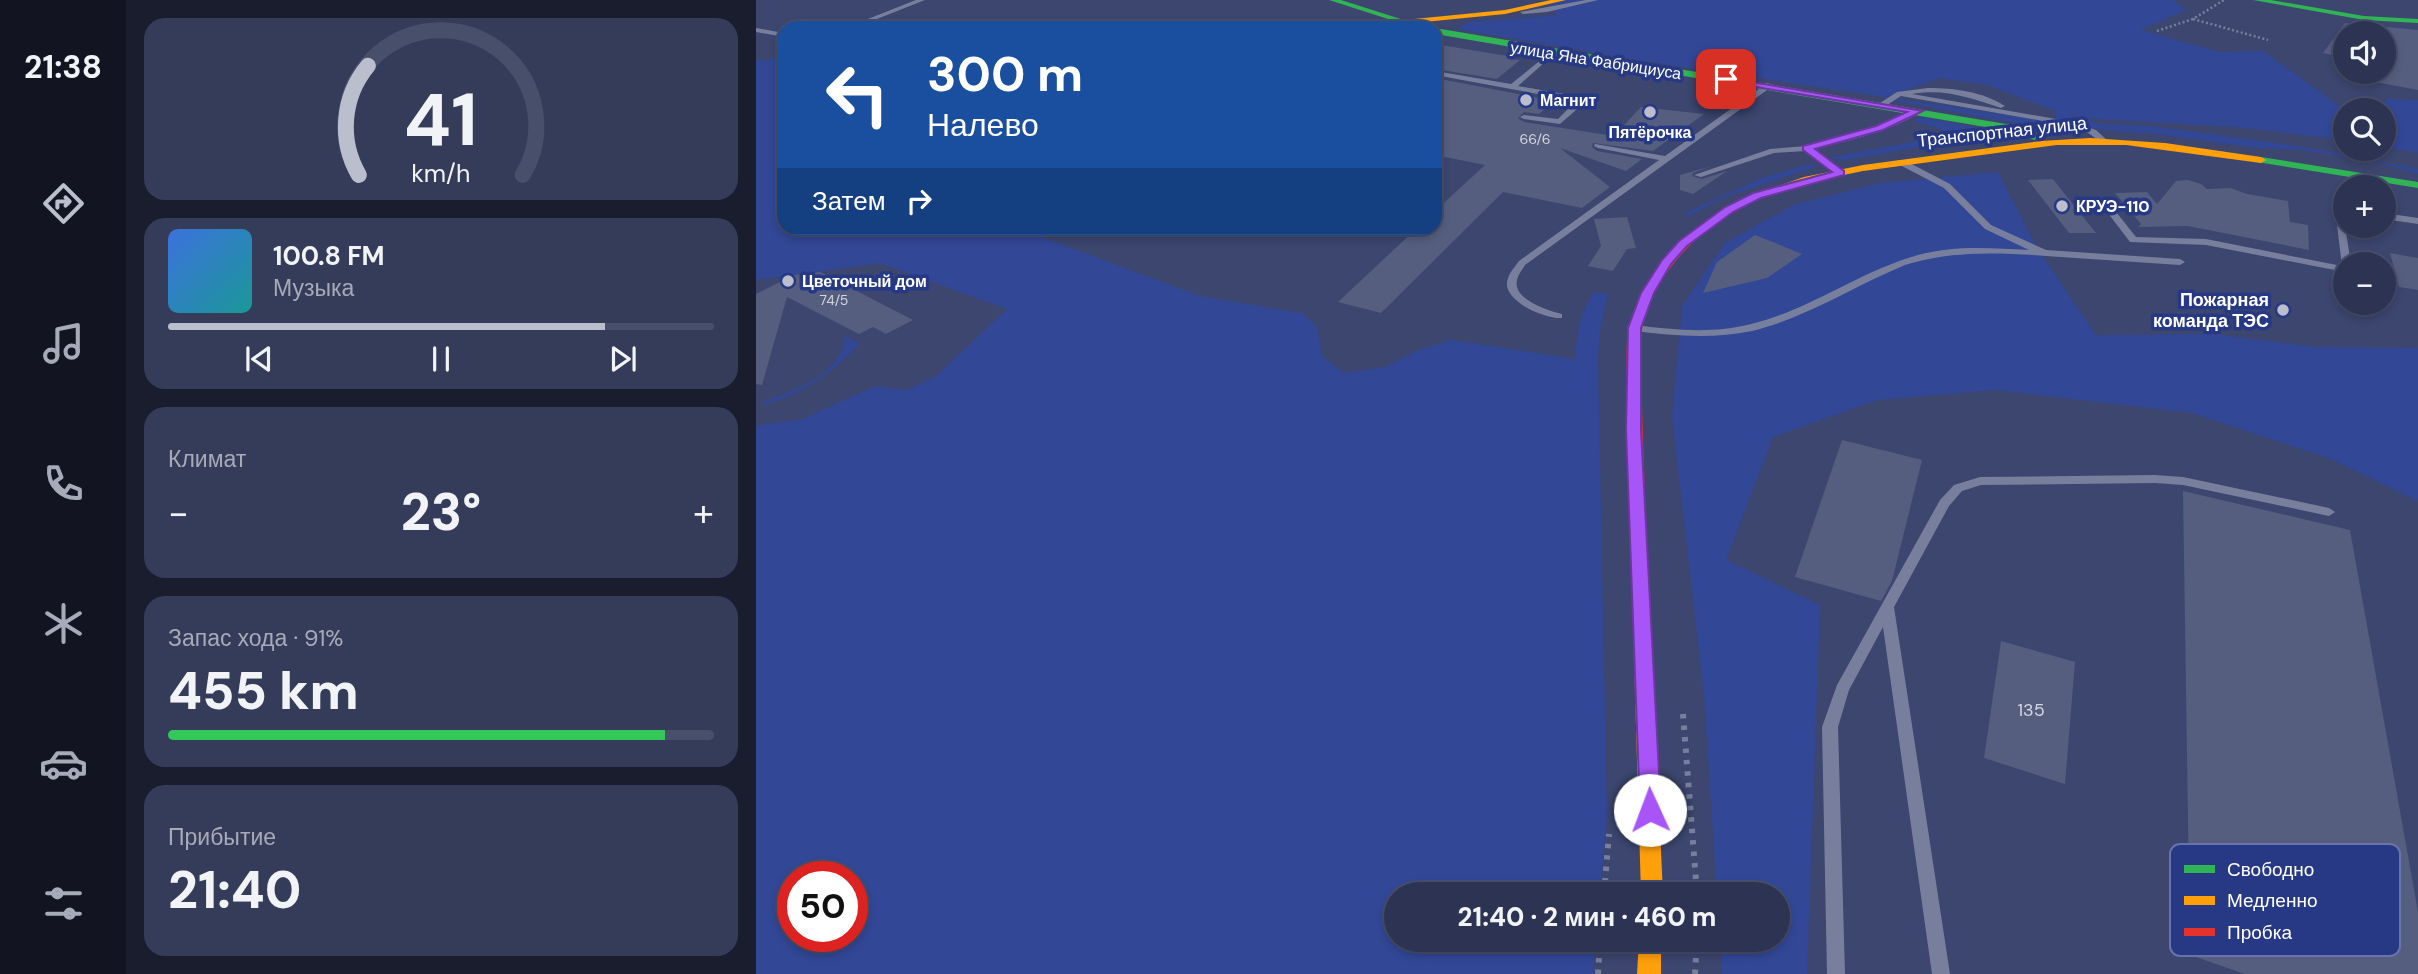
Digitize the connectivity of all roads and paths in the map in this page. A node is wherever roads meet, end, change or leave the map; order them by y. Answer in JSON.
{"nodes":[{"id":1,"x":922,"y":0,"type":"edge"},
{"id":2,"x":1333,"y":0,"type":"edge"},
{"id":3,"x":1562,"y":0,"type":"edge"},
{"id":4,"x":1595,"y":0,"type":"edge"},
{"id":5,"x":2224,"y":0,"type":"edge"},
{"id":6,"x":2257,"y":0,"type":"edge"},
{"id":7,"x":1505,"y":12,"type":"junction"},
{"id":8,"x":2193,"y":19,"type":"junction"},
{"id":9,"x":867,"y":21,"type":"edge"},
{"id":10,"x":1401,"y":21,"type":"edge"},
{"id":11,"x":1414,"y":21,"type":"edge"},
{"id":12,"x":2418,"y":21,"type":"edge"},
{"id":13,"x":756,"y":30,"type":"edge"},
{"id":14,"x":2157,"y":31,"type":"dead end"},
{"id":15,"x":1442,"y":32,"type":"edge"},
{"id":16,"x":777,"y":34,"type":"edge"},
{"id":17,"x":2268,"y":40,"type":"dead end"},
{"id":18,"x":1552,"y":53,"type":"junction"},
{"id":19,"x":1442,"y":74,"type":"edge"},
{"id":20,"x":1770,"y":85,"type":"junction"},
{"id":21,"x":1512,"y":87,"type":"junction"},
{"id":22,"x":1881,"y":104,"type":"junction"},
{"id":23,"x":1918,"y":111,"type":"junction"},
{"id":24,"x":1524,"y":117,"type":"dead end"},
{"id":25,"x":2104,"y":141,"type":"junction"},
{"id":26,"x":2044,"y":144,"type":"junction"},
{"id":27,"x":1598,"y":146,"type":"dead end"},
{"id":28,"x":1807,"y":148,"type":"junction"},
{"id":29,"x":1668,"y":159,"type":"junction"},
{"id":30,"x":1901,"y":162,"type":"junction"},
{"id":31,"x":1840,"y":173,"type":"junction"},
{"id":32,"x":1698,"y":175,"type":"dead end"},
{"id":33,"x":2418,"y":185,"type":"edge"},
{"id":34,"x":2102,"y":200,"type":"dead end"},
{"id":35,"x":2396,"y":218,"type":"edge"},
{"id":36,"x":2418,"y":222,"type":"edge"},
{"id":37,"x":2044,"y":253,"type":"junction"},
{"id":38,"x":2180,"y":262,"type":"dead end"},
{"id":39,"x":2333,"y":264,"type":"edge"},
{"id":40,"x":1558,"y":316,"type":"dead end"},
{"id":41,"x":1635,"y":328,"type":"junction"},
{"id":42,"x":2329,"y":512,"type":"dead end"},
{"id":43,"x":1887,"y":607,"type":"junction"},
{"id":44,"x":1683,"y":704,"type":"dead end"},
{"id":45,"x":1610,"y":827,"type":"dead end"},
{"id":46,"x":1605,"y":882,"type":"edge"},
{"id":47,"x":1652,"y":882,"type":"edge"},
{"id":48,"x":1696,"y":882,"type":"edge"},
{"id":49,"x":1599,"y":952,"type":"edge"},
{"id":50,"x":1650,"y":952,"type":"edge"},
{"id":51,"x":1697,"y":952,"type":"edge"},
{"id":52,"x":1598,"y":974,"type":"edge"},
{"id":53,"x":1649,"y":974,"type":"edge"},
{"id":54,"x":1696,"y":974,"type":"edge"},
{"id":55,"x":1836,"y":974,"type":"edge"},
{"id":56,"x":1941,"y":974,"type":"edge"}],
"edges":[{"from":1,"to":9,"type":"lane"},
{"from":2,"to":10,"type":"main road"},
{"from":3,"to":7,"type":"main road"},
{"from":4,"to":7,"type":"lane"},
{"from":5,"to":8,"type":"path"},
{"from":6,"to":12,"type":"main road"},
{"from":7,"to":11,"type":"main road"},
{"from":8,"to":14,"type":"path"},
{"from":8,"to":17,"type":"path"},
{"from":13,"to":16,"type":"lane"},
{"from":15,"to":18,"type":"main road","name":"улица Яна Фабрициуса"},
{"from":18,"to":20,"type":"main road","name":"улица Яна Фабрициуса"},
{"from":18,"to":21,"type":"lane"},
{"from":19,"to":21,"type":"lane"},
{"from":20,"to":22,"type":"main road","name":"улица Яна Фабрициуса"},
{"from":20,"to":29,"type":"lane"},
{"from":21,"to":24,"type":"lane"},
{"from":22,"to":23,"type":"main road","name":"улица Яна Фабрициуса"},
{"from":22,"to":25,"type":"lane"},
{"from":23,"to":26,"type":"main road","name":"улица Яна Фабрициуса"},
{"from":23,"to":28,"type":"lane"},
{"from":25,"to":26,"type":"main road","name":"Транспортная улица"},
{"from":25,"to":33,"type":"main road","name":"Транспортная улица"},
{"from":26,"to":30,"type":"main road","name":"Транспортная улица"},
{"from":27,"to":29,"type":"lane"},
{"from":28,"to":31,"type":"lane"},
{"from":28,"to":32,"type":"lane"},
{"from":29,"to":40,"type":"lane"},
{"from":30,"to":31,"type":"main road","name":"Транспортная улица"},
{"from":30,"to":37,"type":"lane"},
{"from":31,"to":41,"type":"main road","name":"Транспортная улица"},
{"from":34,"to":39,"type":"lane"},
{"from":35,"to":36,"type":"lane"},
{"from":37,"to":38,"type":"lane"},
{"from":37,"to":41,"type":"lane"},
{"from":41,"to":47,"type":"main road","name":"Транспортная улица"},
{"from":42,"to":43,"type":"lane"},
{"from":43,"to":55,"type":"lane"},
{"from":43,"to":56,"type":"lane"},
{"from":44,"to":48,"type":"path"},
{"from":45,"to":46,"type":"path"},
{"from":49,"to":52,"type":"path"},
{"from":50,"to":53,"type":"main road"},
{"from":51,"to":54,"type":"path"}]}
